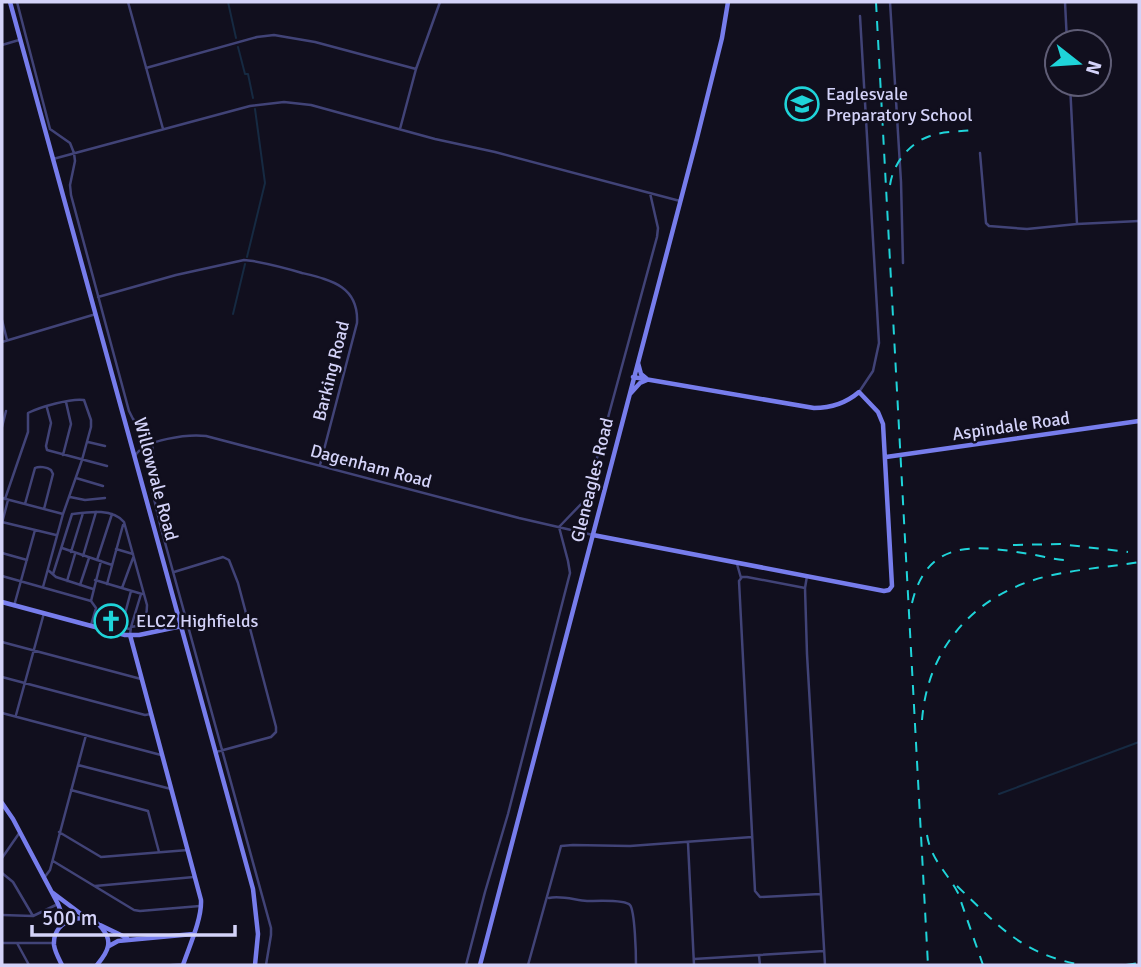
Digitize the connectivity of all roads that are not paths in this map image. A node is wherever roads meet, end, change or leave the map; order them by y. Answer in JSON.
{"nodes":[{"id":1,"x":10,"y":2,"type":"edge"},
{"id":2,"x":17,"y":2,"type":"edge"},
{"id":3,"x":128,"y":2,"type":"edge"},
{"id":4,"x":440,"y":2,"type":"edge"},
{"id":5,"x":728,"y":2,"type":"edge"},
{"id":6,"x":890,"y":2,"type":"edge"},
{"id":7,"x":1065,"y":2,"type":"edge"},
{"id":8,"x":860,"y":16,"type":"dead end"},
{"id":9,"x":1067,"y":28,"type":"edge"},
{"id":10,"x":20,"y":39,"type":"junction"},
{"id":11,"x":2,"y":45,"type":"edge"},
{"id":12,"x":146,"y":68,"type":"junction"},
{"id":13,"x":416,"y":69,"type":"junction"},
{"id":14,"x":1071,"y":98,"type":"edge"},
{"id":15,"x":163,"y":129,"type":"junction"},
{"id":16,"x":400,"y":129,"type":"junction"},
{"id":17,"x":74,"y":153,"type":"junction"},
{"id":18,"x":979,"y":153,"type":"dead end"},
{"id":19,"x":52,"y":159,"type":"junction"},
{"id":20,"x":650,"y":193,"type":"junction"},
{"id":21,"x":680,"y":201,"type":"junction"},
{"id":22,"x":1139,"y":221,"type":"edge"},
{"id":23,"x":1077,"y":224,"type":"junction"},
{"id":24,"x":903,"y":264,"type":"dead end"},
{"id":25,"x":98,"y":297,"type":"junction"},
{"id":26,"x":96,"y":314,"type":"junction"},
{"id":27,"x":2,"y":320,"type":"edge"},
{"id":28,"x":8,"y":340,"type":"junction"},
{"id":29,"x":2,"y":342,"type":"edge"},
{"id":30,"x":638,"y":360,"type":"junction"},
{"id":31,"x":633,"y":377,"type":"junction"},
{"id":32,"x":647,"y":379,"type":"junction"},
{"id":33,"x":859,"y":392,"type":"junction"},
{"id":34,"x":629,"y":395,"type":"junction"},
{"id":35,"x":66,"y":402,"type":"junction"},
{"id":36,"x":47,"y":407,"type":"junction"},
{"id":37,"x":6,"y":411,"type":"dead end"},
{"id":38,"x":1139,"y":421,"type":"edge"},
{"id":39,"x":2,"y":427,"type":"edge"},
{"id":40,"x":87,"y":442,"type":"junction"},
{"id":41,"x":132,"y":443,"type":"junction"},
{"id":42,"x":152,"y":444,"type":"junction"},
{"id":43,"x":105,"y":446,"type":"dead end"},
{"id":44,"x":143,"y":447,"type":"junction"},
{"id":45,"x":63,"y":455,"type":"junction"},
{"id":46,"x":135,"y":456,"type":"junction"},
{"id":47,"x":886,"y":457,"type":"junction"},
{"id":48,"x":82,"y":460,"type":"junction"},
{"id":49,"x":320,"y":465,"type":"junction"},
{"id":50,"x":107,"y":466,"type":"dead end"},
{"id":51,"x":75,"y":478,"type":"junction"},
{"id":52,"x":103,"y":486,"type":"dead end"},
{"id":53,"x":69,"y":496,"type":"junction"},
{"id":54,"x":105,"y":498,"type":"dead end"},
{"id":55,"x":5,"y":499,"type":"edge"},
{"id":56,"x":24,"y":504,"type":"junction"},
{"id":57,"x":44,"y":509,"type":"junction"},
{"id":58,"x":96,"y":512,"type":"junction"},
{"id":59,"x":83,"y":513,"type":"junction"},
{"id":60,"x":63,"y":514,"type":"junction"},
{"id":61,"x":112,"y":514,"type":"junction"},
{"id":62,"x":2,"y":522,"type":"edge"},
{"id":63,"x":124,"y":522,"type":"junction"},
{"id":64,"x":559,"y":527,"type":"junction"},
{"id":65,"x":35,"y":530,"type":"junction"},
{"id":66,"x":593,"y":535,"type":"junction"},
{"id":67,"x":57,"y":536,"type":"junction"},
{"id":68,"x":55,"y":545,"type":"junction"},
{"id":69,"x":61,"y":548,"type":"junction"},
{"id":70,"x":116,"y":549,"type":"junction"},
{"id":71,"x":2,"y":553,"type":"edge"},
{"id":72,"x":73,"y":553,"type":"junction"},
{"id":73,"x":133,"y":555,"type":"junction"},
{"id":74,"x":83,"y":556,"type":"junction"},
{"id":75,"x":89,"y":558,"type":"junction"},
{"id":76,"x":27,"y":560,"type":"junction"},
{"id":77,"x":99,"y":561,"type":"junction"},
{"id":78,"x":737,"y":562,"type":"junction"},
{"id":79,"x":112,"y":565,"type":"junction"},
{"id":80,"x":48,"y":570,"type":"junction"},
{"id":81,"x":174,"y":572,"type":"junction"},
{"id":82,"x":52,"y":574,"type":"junction"},
{"id":83,"x":2,"y":576,"type":"edge"},
{"id":84,"x":807,"y":576,"type":"junction"},
{"id":85,"x":741,"y":578,"type":"junction"},
{"id":86,"x":95,"y":580,"type":"junction"},
{"id":87,"x":20,"y":581,"type":"junction"},
{"id":88,"x":66,"y":581,"type":"junction"},
{"id":89,"x":107,"y":584,"type":"junction"},
{"id":90,"x":80,"y":585,"type":"junction"},
{"id":91,"x":43,"y":587,"type":"junction"},
{"id":92,"x":122,"y":588,"type":"junction"},
{"id":93,"x":93,"y":589,"type":"junction"},
{"id":94,"x":805,"y":589,"type":"junction"},
{"id":95,"x":131,"y":591,"type":"junction"},
{"id":96,"x":142,"y":594,"type":"junction"},
{"id":97,"x":91,"y":601,"type":"junction"},
{"id":98,"x":2,"y":602,"type":"edge"},
{"id":99,"x":14,"y":606,"type":"junction"},
{"id":100,"x":44,"y":613,"type":"junction"},
{"id":101,"x":91,"y":626,"type":"junction"},
{"id":102,"x":182,"y":626,"type":"junction"},
{"id":103,"x":131,"y":630,"type":"junction"},
{"id":104,"x":2,"y":642,"type":"edge"},
{"id":105,"x":34,"y":651,"type":"junction"},
{"id":106,"x":2,"y":677,"type":"edge"},
{"id":107,"x":141,"y":679,"type":"junction"},
{"id":108,"x":25,"y":683,"type":"junction"},
{"id":109,"x":2,"y":713,"type":"edge"},
{"id":110,"x":152,"y":714,"type":"junction"},
{"id":111,"x":16,"y":716,"type":"junction"},
{"id":112,"x":86,"y":735,"type":"junction"},
{"id":113,"x":219,"y":751,"type":"junction"},
{"id":114,"x":162,"y":756,"type":"junction"},
{"id":115,"x":78,"y":765,"type":"junction"},
{"id":116,"x":172,"y":789,"type":"junction"},
{"id":117,"x":71,"y":790,"type":"junction"},
{"id":118,"x":2,"y":803,"type":"edge"},
{"id":119,"x":20,"y":832,"type":"junction"},
{"id":120,"x":59,"y":832,"type":"junction"},
{"id":121,"x":752,"y":837,"type":"junction"},
{"id":122,"x":688,"y":842,"type":"junction"},
{"id":123,"x":188,"y":850,"type":"junction"},
{"id":124,"x":159,"y":853,"type":"junction"},
{"id":125,"x":2,"y":858,"type":"edge"},
{"id":126,"x":52,"y":861,"type":"junction"},
{"id":127,"x":2,"y":873,"type":"edge"},
{"id":128,"x":194,"y":877,"type":"junction"},
{"id":129,"x":44,"y":878,"type":"junction"},
{"id":130,"x":95,"y":886,"type":"junction"},
{"id":131,"x":50,"y":890,"type":"junction"},
{"id":132,"x":820,"y":894,"type":"junction"},
{"id":133,"x":547,"y":899,"type":"junction"},
{"id":134,"x":58,"y":904,"type":"junction"},
{"id":135,"x":201,"y":906,"type":"junction"},
{"id":136,"x":2,"y":915,"type":"edge"},
{"id":137,"x":33,"y":916,"type":"junction"},
{"id":138,"x":86,"y":918,"type":"junction"},
{"id":139,"x":63,"y":924,"type":"junction"},
{"id":140,"x":100,"y":925,"type":"junction"},
{"id":141,"x":194,"y":934,"type":"junction"},
{"id":142,"x":131,"y":940,"type":"junction"},
{"id":143,"x":2,"y":943,"type":"edge"},
{"id":144,"x":17,"y":943,"type":"junction"},
{"id":145,"x":54,"y":943,"type":"junction"},
{"id":146,"x":108,"y":947,"type":"junction"},
{"id":147,"x":824,"y":951,"type":"junction"},
{"id":148,"x":759,"y":956,"type":"junction"},
{"id":149,"x":694,"y":959,"type":"junction"},
{"id":150,"x":29,"y":965,"type":"edge"},
{"id":151,"x":62,"y":965,"type":"edge"},
{"id":152,"x":97,"y":965,"type":"edge"},
{"id":153,"x":172,"y":965,"type":"edge"},
{"id":154,"x":183,"y":965,"type":"edge"},
{"id":155,"x":255,"y":965,"type":"edge"},
{"id":156,"x":266,"y":965,"type":"edge"},
{"id":157,"x":466,"y":965,"type":"edge"},
{"id":158,"x":480,"y":965,"type":"edge"},
{"id":159,"x":528,"y":965,"type":"edge"},
{"id":160,"x":636,"y":965,"type":"edge"},
{"id":161,"x":694,"y":965,"type":"edge"},
{"id":162,"x":760,"y":965,"type":"edge"},
{"id":163,"x":825,"y":965,"type":"edge"}],
"edges":[{"from":1,"to":10,"type":"street","name":"Willowvale Road"},
{"from":2,"to":17,"type":"street"},
{"from":3,"to":12,"type":"street"},
{"from":4,"to":13,"type":"street"},
{"from":5,"to":21,"type":"street","name":"Gleneagles Road"},
{"from":6,"to":24,"type":"street"},
{"from":7,"to":9,"type":"street"},
{"from":8,"to":33,"type":"street"},
{"from":10,"to":11,"type":"street"},
{"from":10,"to":19,"type":"street","name":"Willowvale Road"},
{"from":12,"to":13,"type":"street"},
{"from":12,"to":15,"type":"street"},
{"from":13,"to":16,"type":"street"},
{"from":14,"to":23,"type":"street"},
{"from":15,"to":16,"type":"street"},
{"from":15,"to":17,"type":"street"},
{"from":16,"to":20,"type":"street"},
{"from":17,"to":19,"type":"street"},
{"from":17,"to":25,"type":"street"},
{"from":18,"to":23,"type":"street"},
{"from":19,"to":26,"type":"street","name":"Willowvale Road"},
{"from":20,"to":21,"type":"street"},
{"from":20,"to":64,"type":"street"},
{"from":21,"to":30,"type":"street","name":"Gleneagles Road"},
{"from":22,"to":23,"type":"street"},
{"from":25,"to":42,"type":"street"},
{"from":25,"to":49,"type":"street","name":"Barking Road"},
{"from":26,"to":28,"type":"street"},
{"from":26,"to":41,"type":"street","name":"Willowvale Road"},
{"from":27,"to":28,"type":"street"},
{"from":28,"to":29,"type":"street"},
{"from":30,"to":31,"type":"street","name":"Gleneagles Road"},
{"from":30,"to":32,"type":"street"},
{"from":31,"to":32,"type":"street"},
{"from":31,"to":34,"type":"street","name":"Gleneagles Road"},
{"from":32,"to":33,"type":"street"},
{"from":32,"to":34,"type":"street"},
{"from":33,"to":47,"type":"street"},
{"from":34,"to":66,"type":"street","name":"Gleneagles Road"},
{"from":35,"to":36,"type":"street"},
{"from":35,"to":40,"type":"street"},
{"from":35,"to":45,"type":"street"},
{"from":36,"to":45,"type":"street"},
{"from":36,"to":55,"type":"street"},
{"from":37,"to":39,"type":"street"},
{"from":38,"to":47,"type":"street","name":"Aspindale Road"},
{"from":40,"to":43,"type":"street"},
{"from":40,"to":48,"type":"street"},
{"from":41,"to":44,"type":"street"},
{"from":41,"to":46,"type":"street","name":"Willowvale Road"},
{"from":42,"to":44,"type":"street","name":"Dagenham Road"},
{"from":42,"to":49,"type":"street","name":"Dagenham Road"},
{"from":42,"to":81,"type":"street"},
{"from":44,"to":46,"type":"street","name":"Dagenham Road"},
{"from":45,"to":48,"type":"street"},
{"from":46,"to":102,"type":"street","name":"Willowvale Road"},
{"from":47,"to":84,"type":"street"},
{"from":48,"to":50,"type":"street"},
{"from":48,"to":51,"type":"street"},
{"from":49,"to":64,"type":"street","name":"Dagenham Road"},
{"from":51,"to":52,"type":"street"},
{"from":51,"to":53,"type":"street"},
{"from":53,"to":54,"type":"street"},
{"from":53,"to":60,"type":"street"},
{"from":55,"to":56,"type":"street"},
{"from":55,"to":62,"type":"street"},
{"from":56,"to":57,"type":"street"},
{"from":56,"to":57,"type":"street"},
{"from":57,"to":60,"type":"street"},
{"from":58,"to":59,"type":"street"},
{"from":58,"to":61,"type":"street"},
{"from":58,"to":74,"type":"street"},
{"from":59,"to":69,"type":"street"},
{"from":59,"to":72,"type":"street"},
{"from":60,"to":67,"type":"street"},
{"from":61,"to":63,"type":"street"},
{"from":61,"to":77,"type":"street"},
{"from":62,"to":65,"type":"street"},
{"from":63,"to":70,"type":"street"},
{"from":63,"to":73,"type":"street"},
{"from":64,"to":66,"type":"street","name":"Dagenham Road"},
{"from":64,"to":157,"type":"street"},
{"from":65,"to":67,"type":"street"},
{"from":65,"to":76,"type":"street"},
{"from":66,"to":78,"type":"street"},
{"from":66,"to":158,"type":"street","name":"Gleneagles Road"},
{"from":67,"to":68,"type":"street"},
{"from":68,"to":69,"type":"street"},
{"from":68,"to":80,"type":"street"},
{"from":69,"to":72,"type":"street"},
{"from":69,"to":82,"type":"street"},
{"from":70,"to":73,"type":"street"},
{"from":70,"to":79,"type":"street"},
{"from":71,"to":76,"type":"street"},
{"from":72,"to":74,"type":"street"},
{"from":72,"to":88,"type":"street"},
{"from":73,"to":92,"type":"street"},
{"from":73,"to":96,"type":"street"},
{"from":74,"to":75,"type":"street"},
{"from":75,"to":77,"type":"street"},
{"from":75,"to":90,"type":"street"},
{"from":76,"to":87,"type":"street"},
{"from":77,"to":79,"type":"street"},
{"from":77,"to":86,"type":"street"},
{"from":78,"to":84,"type":"street"},
{"from":78,"to":85,"type":"street"},
{"from":79,"to":89,"type":"street"},
{"from":80,"to":82,"type":"street"},
{"from":80,"to":91,"type":"street"},
{"from":81,"to":113,"type":"street"},
{"from":81,"to":113,"type":"street"},
{"from":82,"to":88,"type":"street"},
{"from":83,"to":87,"type":"street"},
{"from":84,"to":94,"type":"street"},
{"from":85,"to":94,"type":"street"},
{"from":85,"to":121,"type":"street"},
{"from":86,"to":89,"type":"street"},
{"from":86,"to":93,"type":"street"},
{"from":87,"to":91,"type":"street"},
{"from":87,"to":99,"type":"street"},
{"from":88,"to":90,"type":"street"},
{"from":89,"to":92,"type":"street"},
{"from":90,"to":93,"type":"street"},
{"from":91,"to":97,"type":"street"},
{"from":92,"to":95,"type":"street"},
{"from":93,"to":97,"type":"street"},
{"from":94,"to":132,"type":"street"},
{"from":95,"to":96,"type":"street"},
{"from":95,"to":103,"type":"street"},
{"from":96,"to":103,"type":"street"},
{"from":96,"to":103,"type":"street"},
{"from":97,"to":101,"type":"street"},
{"from":98,"to":99,"type":"street"},
{"from":99,"to":100,"type":"street"},
{"from":100,"to":101,"type":"street"},
{"from":100,"to":105,"type":"street"},
{"from":101,"to":103,"type":"street"},
{"from":102,"to":103,"type":"street"},
{"from":102,"to":113,"type":"street","name":"Willowvale Road"},
{"from":103,"to":107,"type":"street"},
{"from":104,"to":105,"type":"street"},
{"from":105,"to":107,"type":"street"},
{"from":105,"to":108,"type":"street"},
{"from":106,"to":108,"type":"street"},
{"from":107,"to":110,"type":"street"},
{"from":108,"to":110,"type":"street"},
{"from":108,"to":111,"type":"street"},
{"from":109,"to":111,"type":"street"},
{"from":110,"to":114,"type":"street"},
{"from":111,"to":112,"type":"street"},
{"from":112,"to":114,"type":"street"},
{"from":112,"to":115,"type":"street"},
{"from":113,"to":155,"type":"street","name":"Willowvale Road"},
{"from":113,"to":156,"type":"street"},
{"from":114,"to":116,"type":"street"},
{"from":115,"to":116,"type":"street"},
{"from":115,"to":117,"type":"street"},
{"from":116,"to":123,"type":"street"},
{"from":117,"to":120,"type":"street"},
{"from":117,"to":124,"type":"street"},
{"from":118,"to":119,"type":"street"},
{"from":119,"to":125,"type":"street"},
{"from":119,"to":129,"type":"street"},
{"from":120,"to":124,"type":"street"},
{"from":120,"to":126,"type":"street"},
{"from":121,"to":122,"type":"street"},
{"from":121,"to":132,"type":"street"},
{"from":122,"to":133,"type":"street"},
{"from":122,"to":149,"type":"street"},
{"from":123,"to":124,"type":"street"},
{"from":123,"to":128,"type":"street"},
{"from":126,"to":129,"type":"street"},
{"from":126,"to":130,"type":"street"},
{"from":127,"to":137,"type":"street"},
{"from":128,"to":130,"type":"street"},
{"from":128,"to":135,"type":"street"},
{"from":129,"to":131,"type":"street"},
{"from":130,"to":135,"type":"street"},
{"from":131,"to":134,"type":"street"},
{"from":131,"to":138,"type":"street"},
{"from":132,"to":147,"type":"street"},
{"from":133,"to":159,"type":"street"},
{"from":133,"to":160,"type":"street"},
{"from":134,"to":137,"type":"street"},
{"from":134,"to":139,"type":"street"},
{"from":135,"to":141,"type":"street"},
{"from":136,"to":137,"type":"street"},
{"from":138,"to":139,"type":"street"},
{"from":138,"to":140,"type":"street"},
{"from":139,"to":145,"type":"street"},
{"from":140,"to":142,"type":"street"},
{"from":140,"to":146,"type":"street"},
{"from":141,"to":142,"type":"street"},
{"from":141,"to":154,"type":"street"},
{"from":142,"to":146,"type":"street"},
{"from":143,"to":144,"type":"street"},
{"from":144,"to":145,"type":"street"},
{"from":144,"to":150,"type":"street"},
{"from":145,"to":151,"type":"street"},
{"from":146,"to":152,"type":"street"},
{"from":147,"to":148,"type":"street"},
{"from":147,"to":163,"type":"street"},
{"from":148,"to":149,"type":"street"},
{"from":148,"to":162,"type":"street"},
{"from":149,"to":161,"type":"street"},
{"from":153,"to":154,"type":"street"}]}
